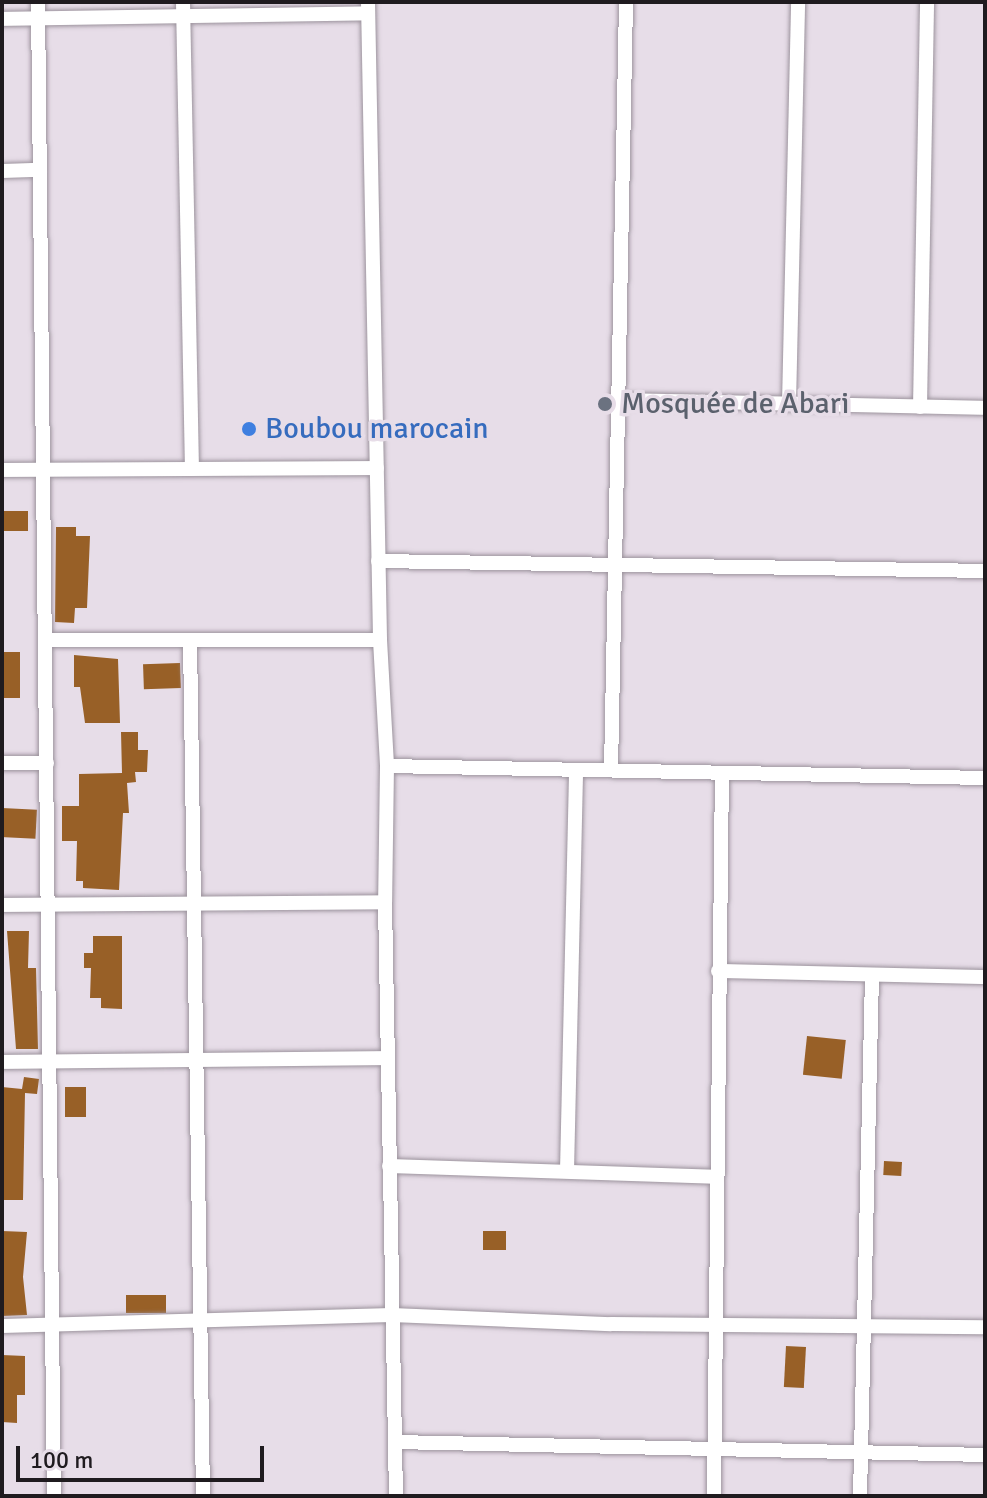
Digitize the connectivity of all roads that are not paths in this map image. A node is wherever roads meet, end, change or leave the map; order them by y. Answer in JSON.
{"nodes":[{"id":1,"x":38,"y":2,"type":"edge"},
{"id":2,"x":626,"y":2,"type":"edge"},
{"id":3,"x":798,"y":2,"type":"edge"},
{"id":4,"x":927,"y":2,"type":"edge"},
{"id":5,"x":368,"y":8,"type":"edge"},
{"id":6,"x":184,"y":9,"type":"edge"},
{"id":7,"x":38,"y":18,"type":"junction"},
{"id":8,"x":2,"y":19,"type":"edge"},
{"id":9,"x":40,"y":170,"type":"junction"},
{"id":10,"x":2,"y":171,"type":"edge"},
{"id":11,"x":615,"y":400,"type":"junction"},
{"id":12,"x":789,"y":404,"type":"junction"},
{"id":13,"x":920,"y":407,"type":"junction"},
{"id":14,"x":985,"y":408,"type":"edge"},
{"id":15,"x":377,"y":468,"type":"junction"},
{"id":16,"x":192,"y":469,"type":"junction"},
{"id":17,"x":2,"y":470,"type":"edge"},
{"id":18,"x":43,"y":470,"type":"junction"},
{"id":19,"x":378,"y":561,"type":"junction"},
{"id":20,"x":613,"y":564,"type":"junction"},
{"id":21,"x":985,"y":571,"type":"edge"},
{"id":22,"x":45,"y":640,"type":"junction"},
{"id":23,"x":190,"y":640,"type":"junction"},
{"id":24,"x":380,"y":640,"type":"junction"},
{"id":25,"x":2,"y":763,"type":"edge"},
{"id":26,"x":47,"y":763,"type":"junction"},
{"id":27,"x":387,"y":766,"type":"junction"},
{"id":28,"x":576,"y":770,"type":"junction"},
{"id":29,"x":611,"y":770,"type":"junction"},
{"id":30,"x":722,"y":773,"type":"junction"},
{"id":31,"x":985,"y":778,"type":"edge"},
{"id":32,"x":385,"y":902,"type":"junction"},
{"id":33,"x":194,"y":904,"type":"junction"},
{"id":34,"x":2,"y":905,"type":"edge"},
{"id":35,"x":48,"y":905,"type":"junction"},
{"id":36,"x":718,"y":971,"type":"junction"},
{"id":37,"x":872,"y":975,"type":"junction"},
{"id":38,"x":985,"y":977,"type":"edge"},
{"id":39,"x":387,"y":1058,"type":"junction"},
{"id":40,"x":196,"y":1060,"type":"junction"},
{"id":41,"x":2,"y":1062,"type":"edge"},
{"id":42,"x":50,"y":1062,"type":"junction"},
{"id":43,"x":389,"y":1166,"type":"junction"},
{"id":44,"x":567,"y":1171,"type":"junction"},
{"id":45,"x":715,"y":1177,"type":"junction"},
{"id":46,"x":392,"y":1315,"type":"junction"},
{"id":47,"x":52,"y":1324,"type":"junction"},
{"id":48,"x":200,"y":1324,"type":"junction"},
{"id":49,"x":714,"y":1325,"type":"junction"},
{"id":50,"x":2,"y":1326,"type":"edge"},
{"id":51,"x":867,"y":1327,"type":"junction"},
{"id":52,"x":985,"y":1327,"type":"edge"},
{"id":53,"x":395,"y":1442,"type":"junction"},
{"id":54,"x":712,"y":1446,"type":"junction"},
{"id":55,"x":862,"y":1449,"type":"junction"},
{"id":56,"x":985,"y":1455,"type":"edge"},
{"id":57,"x":54,"y":1496,"type":"edge"},
{"id":58,"x":203,"y":1496,"type":"edge"},
{"id":59,"x":396,"y":1496,"type":"edge"},
{"id":60,"x":714,"y":1496,"type":"edge"},
{"id":61,"x":860,"y":1496,"type":"edge"}],
"edges":[{"from":1,"to":7,"type":"street"},
{"from":2,"to":11,"type":"street"},
{"from":3,"to":12,"type":"street"},
{"from":4,"to":13,"type":"street"},
{"from":5,"to":6,"type":"street"},
{"from":5,"to":15,"type":"street"},
{"from":6,"to":7,"type":"street"},
{"from":6,"to":16,"type":"street"},
{"from":7,"to":8,"type":"street"},
{"from":7,"to":9,"type":"street"},
{"from":9,"to":10,"type":"street"},
{"from":9,"to":18,"type":"street"},
{"from":11,"to":12,"type":"street"},
{"from":11,"to":20,"type":"street"},
{"from":12,"to":13,"type":"street"},
{"from":13,"to":14,"type":"street"},
{"from":15,"to":16,"type":"street"},
{"from":15,"to":19,"type":"street"},
{"from":16,"to":18,"type":"street"},
{"from":17,"to":18,"type":"street"},
{"from":18,"to":22,"type":"street"},
{"from":19,"to":20,"type":"street"},
{"from":19,"to":24,"type":"street"},
{"from":20,"to":21,"type":"street"},
{"from":20,"to":29,"type":"street"},
{"from":22,"to":23,"type":"street"},
{"from":22,"to":26,"type":"street"},
{"from":23,"to":24,"type":"street"},
{"from":23,"to":33,"type":"street"},
{"from":24,"to":27,"type":"street"},
{"from":25,"to":26,"type":"street"},
{"from":26,"to":35,"type":"street"},
{"from":27,"to":28,"type":"street"},
{"from":27,"to":32,"type":"street"},
{"from":28,"to":29,"type":"street"},
{"from":28,"to":44,"type":"street"},
{"from":29,"to":30,"type":"street"},
{"from":30,"to":31,"type":"street"},
{"from":30,"to":36,"type":"street"},
{"from":32,"to":33,"type":"street"},
{"from":32,"to":39,"type":"street"},
{"from":33,"to":35,"type":"street"},
{"from":33,"to":40,"type":"street"},
{"from":34,"to":35,"type":"street"},
{"from":35,"to":42,"type":"street"},
{"from":36,"to":37,"type":"street"},
{"from":36,"to":45,"type":"street"},
{"from":37,"to":38,"type":"street"},
{"from":37,"to":51,"type":"street"},
{"from":39,"to":40,"type":"street"},
{"from":39,"to":43,"type":"street"},
{"from":40,"to":42,"type":"street"},
{"from":40,"to":48,"type":"street"},
{"from":41,"to":42,"type":"street"},
{"from":42,"to":47,"type":"street"},
{"from":43,"to":44,"type":"street"},
{"from":43,"to":46,"type":"street"},
{"from":44,"to":45,"type":"street"},
{"from":45,"to":49,"type":"street"},
{"from":46,"to":48,"type":"street"},
{"from":46,"to":49,"type":"street"},
{"from":46,"to":53,"type":"street"},
{"from":47,"to":48,"type":"street"},
{"from":47,"to":50,"type":"street"},
{"from":47,"to":57,"type":"street"},
{"from":48,"to":58,"type":"street"},
{"from":49,"to":51,"type":"street"},
{"from":49,"to":54,"type":"street"},
{"from":51,"to":52,"type":"street"},
{"from":51,"to":55,"type":"street"},
{"from":53,"to":54,"type":"street"},
{"from":53,"to":59,"type":"street"},
{"from":54,"to":55,"type":"street"},
{"from":54,"to":60,"type":"street"},
{"from":55,"to":56,"type":"street"},
{"from":55,"to":61,"type":"street"}]}
